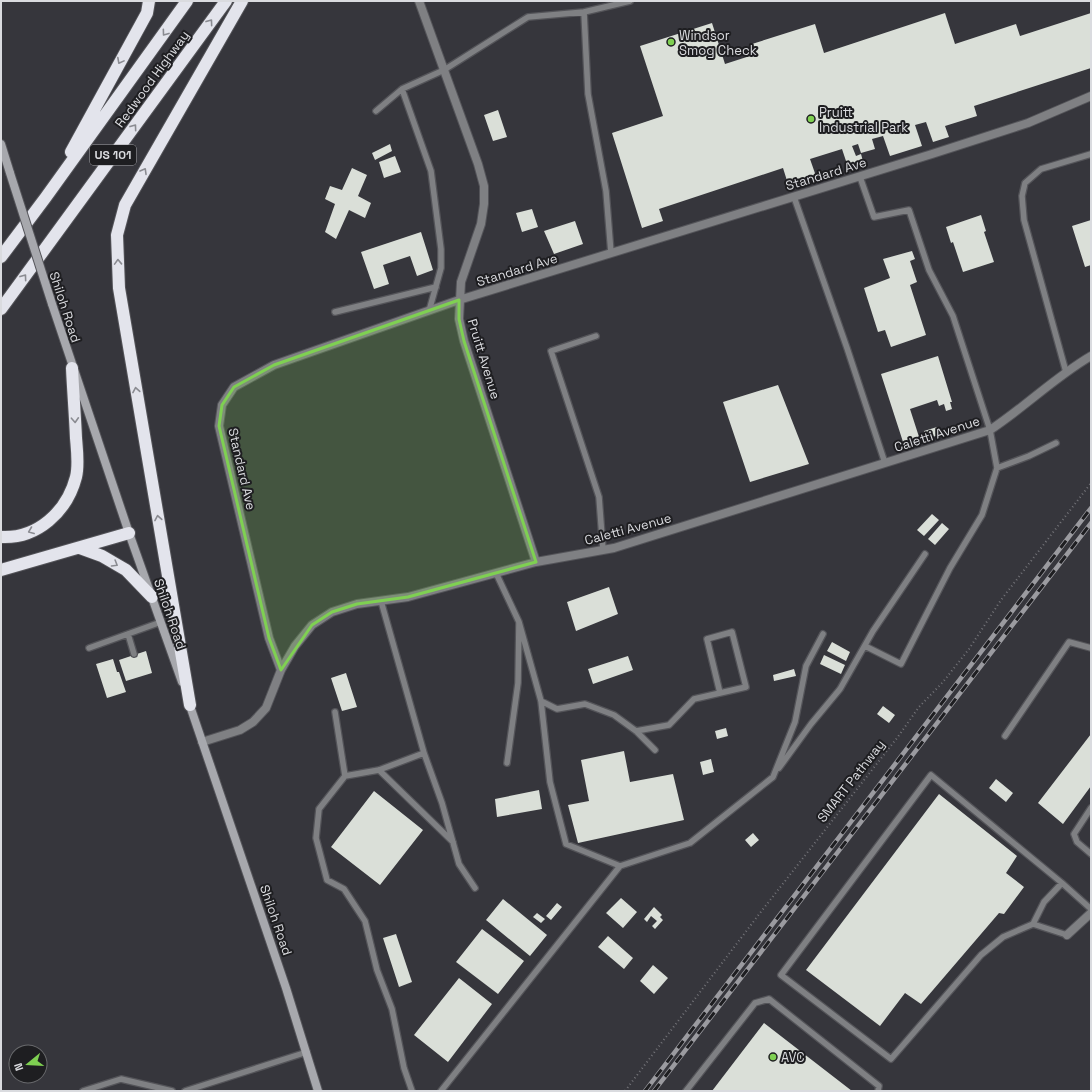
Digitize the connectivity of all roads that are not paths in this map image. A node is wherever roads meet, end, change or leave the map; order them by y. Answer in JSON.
{"nodes":[{"id":1,"x":150,"y":1,"type":"edge"},
{"id":2,"x":187,"y":1,"type":"edge"},
{"id":3,"x":226,"y":1,"type":"edge"},
{"id":4,"x":242,"y":1,"type":"edge"},
{"id":5,"x":419,"y":1,"type":"edge"},
{"id":6,"x":630,"y":1,"type":"edge"},
{"id":7,"x":584,"y":12,"type":"junction"},
{"id":8,"x":444,"y":70,"type":"junction"},
{"id":9,"x":402,"y":89,"type":"junction"},
{"id":10,"x":1091,"y":96,"type":"edge"},
{"id":11,"x":376,"y":111,"type":"dead end"},
{"id":12,"x":1,"y":144,"type":"edge"},
{"id":13,"x":1091,"y":154,"type":"edge"},
{"id":14,"x":860,"y":176,"type":"junction"},
{"id":15,"x":46,"y":197,"type":"junction"},
{"id":16,"x":794,"y":197,"type":"junction"},
{"id":17,"x":611,"y":253,"type":"junction"},
{"id":18,"x":1,"y":257,"type":"edge"},
{"id":19,"x":436,"y":287,"type":"junction"},
{"id":20,"x":12,"y":294,"type":"junction"},
{"id":21,"x":459,"y":300,"type":"junction"},
{"id":22,"x":1,"y":308,"type":"edge"},
{"id":23,"x":429,"y":311,"type":"junction"},
{"id":24,"x":1,"y":312,"type":"edge"},
{"id":25,"x":335,"y":312,"type":"dead end"},
{"id":26,"x":596,"y":336,"type":"dead end"},
{"id":27,"x":1091,"y":356,"type":"edge"},
{"id":28,"x":72,"y":368,"type":"junction"},
{"id":29,"x":1066,"y":372,"type":"junction"},
{"id":30,"x":990,"y":430,"type":"junction"},
{"id":31,"x":1056,"y":443,"type":"dead end"},
{"id":32,"x":885,"y":463,"type":"junction"},
{"id":33,"x":997,"y":468,"type":"junction"},
{"id":34,"x":129,"y":533,"type":"junction"},
{"id":35,"x":1,"y":537,"type":"edge"},
{"id":36,"x":80,"y":548,"type":"junction"},
{"id":37,"x":603,"y":550,"type":"junction"},
{"id":38,"x":925,"y":554,"type":"dead end"},
{"id":39,"x":536,"y":562,"type":"junction"},
{"id":40,"x":1,"y":570,"type":"edge"},
{"id":41,"x":496,"y":573,"type":"junction"},
{"id":42,"x":152,"y":597,"type":"junction"},
{"id":43,"x":381,"y":601,"type":"junction"},
{"id":44,"x":161,"y":622,"type":"junction"},
{"id":45,"x":519,"y":622,"type":"junction"},
{"id":46,"x":128,"y":634,"type":"junction"},
{"id":47,"x":823,"y":634,"type":"dead end"},
{"id":48,"x":865,"y":646,"type":"junction"},
{"id":49,"x":89,"y":648,"type":"dead end"},
{"id":50,"x":1091,"y":648,"type":"edge"},
{"id":51,"x":134,"y":654,"type":"dead end"},
{"id":52,"x":281,"y":670,"type":"junction"},
{"id":53,"x":720,"y":693,"type":"junction"},
{"id":54,"x":541,"y":701,"type":"junction"},
{"id":55,"x":190,"y":705,"type":"junction"},
{"id":56,"x":335,"y":712,"type":"dead end"},
{"id":57,"x":636,"y":731,"type":"junction"},
{"id":58,"x":1005,"y":736,"type":"dead end"},
{"id":59,"x":202,"y":742,"type":"junction"},
{"id":60,"x":655,"y":750,"type":"dead end"},
{"id":61,"x":424,"y":753,"type":"junction"},
{"id":62,"x":507,"y":764,"type":"dead end"},
{"id":63,"x":379,"y":770,"type":"junction"},
{"id":64,"x":346,"y":776,"type":"junction"},
{"id":65,"x":773,"y":777,"type":"junction"},
{"id":66,"x":1091,"y":808,"type":"edge"},
{"id":67,"x":453,"y":842,"type":"junction"},
{"id":68,"x":1091,"y":854,"type":"edge"},
{"id":69,"x":620,"y":866,"type":"junction"},
{"id":70,"x":1062,"y":883,"type":"junction"},
{"id":71,"x":475,"y":888,"type":"dead end"},
{"id":72,"x":1091,"y":909,"type":"edge"},
{"id":73,"x":1091,"y":913,"type":"edge"},
{"id":74,"x":1033,"y":924,"type":"junction"},
{"id":75,"x":1067,"y":935,"type":"joint"},
{"id":76,"x":307,"y":1052,"type":"junction"},
{"id":77,"x":83,"y":1091,"type":"edge"},
{"id":78,"x":172,"y":1091,"type":"edge"},
{"id":79,"x":186,"y":1091,"type":"edge"},
{"id":80,"x":318,"y":1091,"type":"edge"},
{"id":81,"x":412,"y":1091,"type":"edge"},
{"id":82,"x":441,"y":1091,"type":"edge"},
{"id":83,"x":686,"y":1091,"type":"edge"},
{"id":84,"x":878,"y":1091,"type":"edge"}],
"edges":[{"from":1,"to":15,"type":"highway","one_way":true},
{"from":2,"to":15,"type":"highway","name":"Redwood Highway","number":"US 101","one_way":true},
{"from":20,"to":3,"type":"highway","name":"Redwood Highway","number":"US 101","one_way":true},
{"from":55,"to":4,"type":"highway","one_way":true},
{"from":5,"to":8,"type":"street","name":"Pruitt Avenue"},
{"from":6,"to":7,"type":"lane"},
{"from":7,"to":8,"type":"lane"},
{"from":7,"to":17,"type":"lane"},
{"from":8,"to":9,"type":"lane"},
{"from":8,"to":21,"type":"street","name":"Pruitt Avenue"},
{"from":9,"to":11,"type":"lane"},
{"from":9,"to":19,"type":"lane"},
{"from":10,"to":14,"type":"street","name":"Standard Ave"},
{"from":12,"to":28,"type":"main road","name":"Shiloh Road","bridge":true},
{"from":13,"to":29,"type":"lane"},
{"from":14,"to":16,"type":"street","name":"Standard Ave"},
{"from":14,"to":30,"type":"lane"},
{"from":15,"to":18,"type":"highway","name":"Redwood Highway","number":"US 101"},
{"from":16,"to":17,"type":"street","name":"Standard Ave"},
{"from":16,"to":32,"type":"lane"},
{"from":17,"to":21,"type":"street","name":"Standard Ave"},
{"from":19,"to":23,"type":"lane"},
{"from":19,"to":25,"type":"lane"},
{"from":20,"to":22,"type":"highway","name":"Redwood Highway","number":"US 101"},
{"from":20,"to":24,"type":"highway"},
{"from":21,"to":23,"type":"street","name":"Standard Ave"},
{"from":21,"to":39,"type":"street","name":"Pruitt Avenue"},
{"from":23,"to":52,"type":"street","name":"Standard Ave"},
{"from":26,"to":37,"type":"lane"},
{"from":27,"to":29,"type":"street","name":"Caletti Avenue"},
{"from":28,"to":34,"type":"main road","name":"Shiloh Road"},
{"from":28,"to":35,"type":"highway","one_way":true},
{"from":29,"to":30,"type":"street","name":"Caletti Avenue"},
{"from":30,"to":32,"type":"street","name":"Caletti Avenue"},
{"from":30,"to":33,"type":"lane"},
{"from":31,"to":33,"type":"lane"},
{"from":32,"to":37,"type":"street","name":"Caletti Avenue"},
{"from":33,"to":48,"type":"lane"},
{"from":34,"to":36,"type":"highway"},
{"from":34,"to":42,"type":"main road","name":"Shiloh Road"},
{"from":36,"to":40,"type":"highway"},
{"from":36,"to":42,"type":"highway","one_way":true},
{"from":37,"to":39,"type":"street","name":"Caletti Avenue"},
{"from":38,"to":48,"type":"lane"},
{"from":39,"to":41,"type":"street","name":"Caletti Avenue"},
{"from":41,"to":43,"type":"street","name":"Caletti Avenue"},
{"from":41,"to":45,"type":"lane"},
{"from":42,"to":44,"type":"main road","name":"Shiloh Road"},
{"from":43,"to":52,"type":"street","name":"Caletti Avenue"},
{"from":43,"to":61,"type":"lane"},
{"from":44,"to":46,"type":"lane"},
{"from":44,"to":55,"type":"main road","name":"Shiloh Road"},
{"from":45,"to":54,"type":"lane"},
{"from":45,"to":62,"type":"lane"},
{"from":46,"to":49,"type":"lane"},
{"from":46,"to":51,"type":"lane"},
{"from":47,"to":65,"type":"lane"},
{"from":48,"to":65,"type":"lane"},
{"from":50,"to":58,"type":"lane"},
{"from":52,"to":59,"type":"street","name":"Caletti Avenue"},
{"from":53,"to":53,"type":"lane"},
{"from":53,"to":57,"type":"lane"},
{"from":54,"to":57,"type":"lane"},
{"from":54,"to":69,"type":"lane"},
{"from":55,"to":59,"type":"main road","name":"Shiloh Road"},
{"from":56,"to":64,"type":"lane"},
{"from":57,"to":60,"type":"lane"},
{"from":59,"to":76,"type":"main road","name":"Shiloh Road"},
{"from":61,"to":63,"type":"lane"},
{"from":61,"to":67,"type":"lane"},
{"from":63,"to":64,"type":"lane"},
{"from":63,"to":67,"type":"lane"},
{"from":64,"to":81,"type":"lane"},
{"from":65,"to":69,"type":"lane"},
{"from":66,"to":68,"type":"lane"},
{"from":67,"to":71,"type":"lane"},
{"from":69,"to":82,"type":"lane"},
{"from":70,"to":72,"type":"lane"},
{"from":70,"to":74,"type":"lane"},
{"from":70,"to":74,"type":"lane"},
{"from":73,"to":75,"type":"street"},
{"from":74,"to":75,"type":"lane"},
{"from":76,"to":79,"type":"lane"},
{"from":76,"to":80,"type":"main road","name":"Shiloh Road"},
{"from":77,"to":78,"type":"lane"},
{"from":83,"to":84,"type":"lane"}]}
